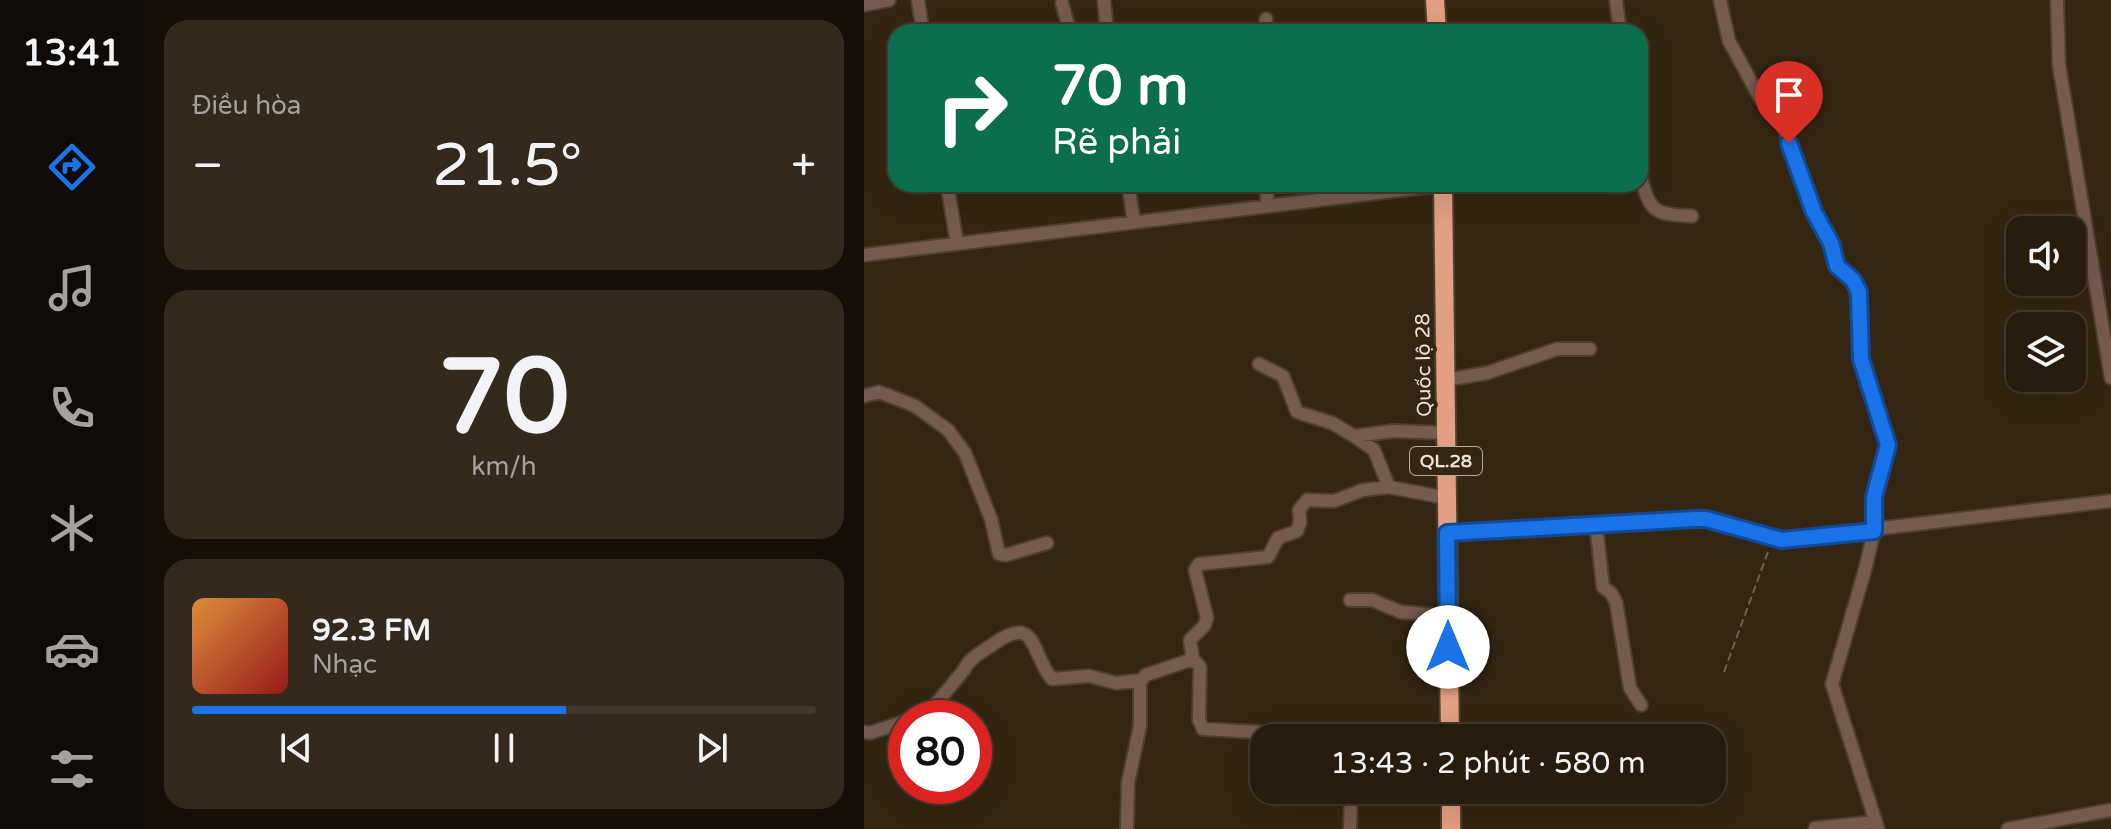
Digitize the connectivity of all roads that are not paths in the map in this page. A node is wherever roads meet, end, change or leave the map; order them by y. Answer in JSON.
{"nodes":[{"id":1,"x":889,"y":0,"type":"edge"},
{"id":2,"x":918,"y":0,"type":"edge"},
{"id":3,"x":1104,"y":0,"type":"edge"},
{"id":4,"x":1435,"y":0,"type":"edge"},
{"id":5,"x":1616,"y":0,"type":"edge"},
{"id":6,"x":1720,"y":0,"type":"edge"},
{"id":7,"x":2057,"y":0,"type":"edge"},
{"id":8,"x":1062,"y":3,"type":"dead end"},
{"id":9,"x":864,"y":5,"type":"edge"},
{"id":10,"x":922,"y":24,"type":"edge"},
{"id":11,"x":1068,"y":24,"type":"edge"},
{"id":12,"x":1106,"y":24,"type":"edge"},
{"id":13,"x":1436,"y":24,"type":"edge"},
{"id":14,"x":1619,"y":24,"type":"edge"},
{"id":15,"x":948,"y":192,"type":"edge"},
{"id":16,"x":1129,"y":192,"type":"edge"},
{"id":17,"x":1267,"y":192,"type":"edge"},
{"id":18,"x":1376,"y":192,"type":"edge"},
{"id":19,"x":1443,"y":192,"type":"edge"},
{"id":20,"x":1646,"y":192,"type":"edge"},
{"id":21,"x":1267,"y":205,"type":"junction"},
{"id":22,"x":1692,"y":216,"type":"dead end"},
{"id":23,"x":1134,"y":221,"type":"junction"},
{"id":24,"x":957,"y":243,"type":"junction"},
{"id":25,"x":864,"y":255,"type":"edge"},
{"id":26,"x":1590,"y":349,"type":"dead end"},
{"id":27,"x":1259,"y":364,"type":"dead end"},
{"id":28,"x":2111,"y":378,"type":"edge"},
{"id":29,"x":1445,"y":380,"type":"junction"},
{"id":30,"x":864,"y":396,"type":"edge"},
{"id":31,"x":1446,"y":433,"type":"junction"},
{"id":32,"x":1354,"y":436,"type":"junction"},
{"id":33,"x":1389,"y":487,"type":"junction"},
{"id":34,"x":1447,"y":498,"type":"junction"},
{"id":35,"x":2111,"y":501,"type":"edge"},
{"id":36,"x":1596,"y":524,"type":"junction"},
{"id":37,"x":1874,"y":531,"type":"junction"},
{"id":38,"x":1447,"y":533,"type":"junction"},
{"id":39,"x":1047,"y":543,"type":"dead end"},
{"id":40,"x":1350,"y":600,"type":"dead end"},
{"id":41,"x":1448,"y":616,"type":"junction"},
{"id":42,"x":1193,"y":659,"type":"junction"},
{"id":43,"x":1142,"y":680,"type":"junction"},
{"id":44,"x":939,"y":700,"type":"edge"},
{"id":45,"x":1641,"y":705,"type":"dead end"},
{"id":46,"x":1450,"y":724,"type":"edge"},
{"id":47,"x":888,"y":727,"type":"edge"},
{"id":48,"x":864,"y":732,"type":"edge"},
{"id":49,"x":1250,"y":734,"type":"edge"},
{"id":50,"x":1351,"y":804,"type":"edge"},
{"id":51,"x":1451,"y":804,"type":"edge"},
{"id":52,"x":2111,"y":810,"type":"edge"},
{"id":53,"x":1876,"y":826,"type":"edge"},
{"id":54,"x":1815,"y":828,"type":"edge"},
{"id":55,"x":1127,"y":829,"type":"edge"},
{"id":56,"x":1350,"y":829,"type":"edge"},
{"id":57,"x":1451,"y":829,"type":"edge"},
{"id":58,"x":2008,"y":829,"type":"edge"}],
"edges":[{"from":1,"to":9,"type":"street"},
{"from":2,"to":10,"type":"street"},
{"from":3,"to":12,"type":"street"},
{"from":4,"to":13,"type":"highway"},
{"from":5,"to":14,"type":"street"},
{"from":6,"to":37,"type":"street"},
{"from":7,"to":28,"type":"street"},
{"from":8,"to":11,"type":"street"},
{"from":15,"to":24,"type":"street"},
{"from":16,"to":23,"type":"street"},
{"from":17,"to":21,"type":"street"},
{"from":18,"to":21,"type":"street"},
{"from":19,"to":29,"type":"highway","name":"Quốc lộ 28","number":"QL.28"},
{"from":20,"to":22,"type":"street"},
{"from":21,"to":23,"type":"street"},
{"from":23,"to":24,"type":"street"},
{"from":24,"to":25,"type":"street"},
{"from":26,"to":29,"type":"street"},
{"from":27,"to":32,"type":"street"},
{"from":29,"to":31,"type":"highway","name":"Quốc lộ 28","number":"QL.28"},
{"from":30,"to":39,"type":"street"},
{"from":31,"to":32,"type":"street"},
{"from":31,"to":34,"type":"highway","name":"Quốc lộ 28","number":"QL.28"},
{"from":32,"to":33,"type":"street"},
{"from":33,"to":34,"type":"street"},
{"from":33,"to":42,"type":"street"},
{"from":34,"to":38,"type":"highway","name":"Quốc lộ 28","number":"QL.28"},
{"from":35,"to":37,"type":"street"},
{"from":36,"to":37,"type":"street"},
{"from":36,"to":38,"type":"street"},
{"from":36,"to":45,"type":"street"},
{"from":37,"to":53,"type":"street"},
{"from":38,"to":41,"type":"highway","name":"Quốc lộ 28","number":"QL.28"},
{"from":40,"to":41,"type":"street"},
{"from":41,"to":46,"type":"highway","name":"Quốc lộ 28","number":"QL.28"},
{"from":42,"to":43,"type":"street"},
{"from":42,"to":49,"type":"street"},
{"from":43,"to":44,"type":"street"},
{"from":43,"to":55,"type":"street"},
{"from":47,"to":48,"type":"street"},
{"from":50,"to":56,"type":"street"},
{"from":51,"to":57,"type":"highway"},
{"from":52,"to":58,"type":"street"},
{"from":53,"to":54,"type":"street"}]}
